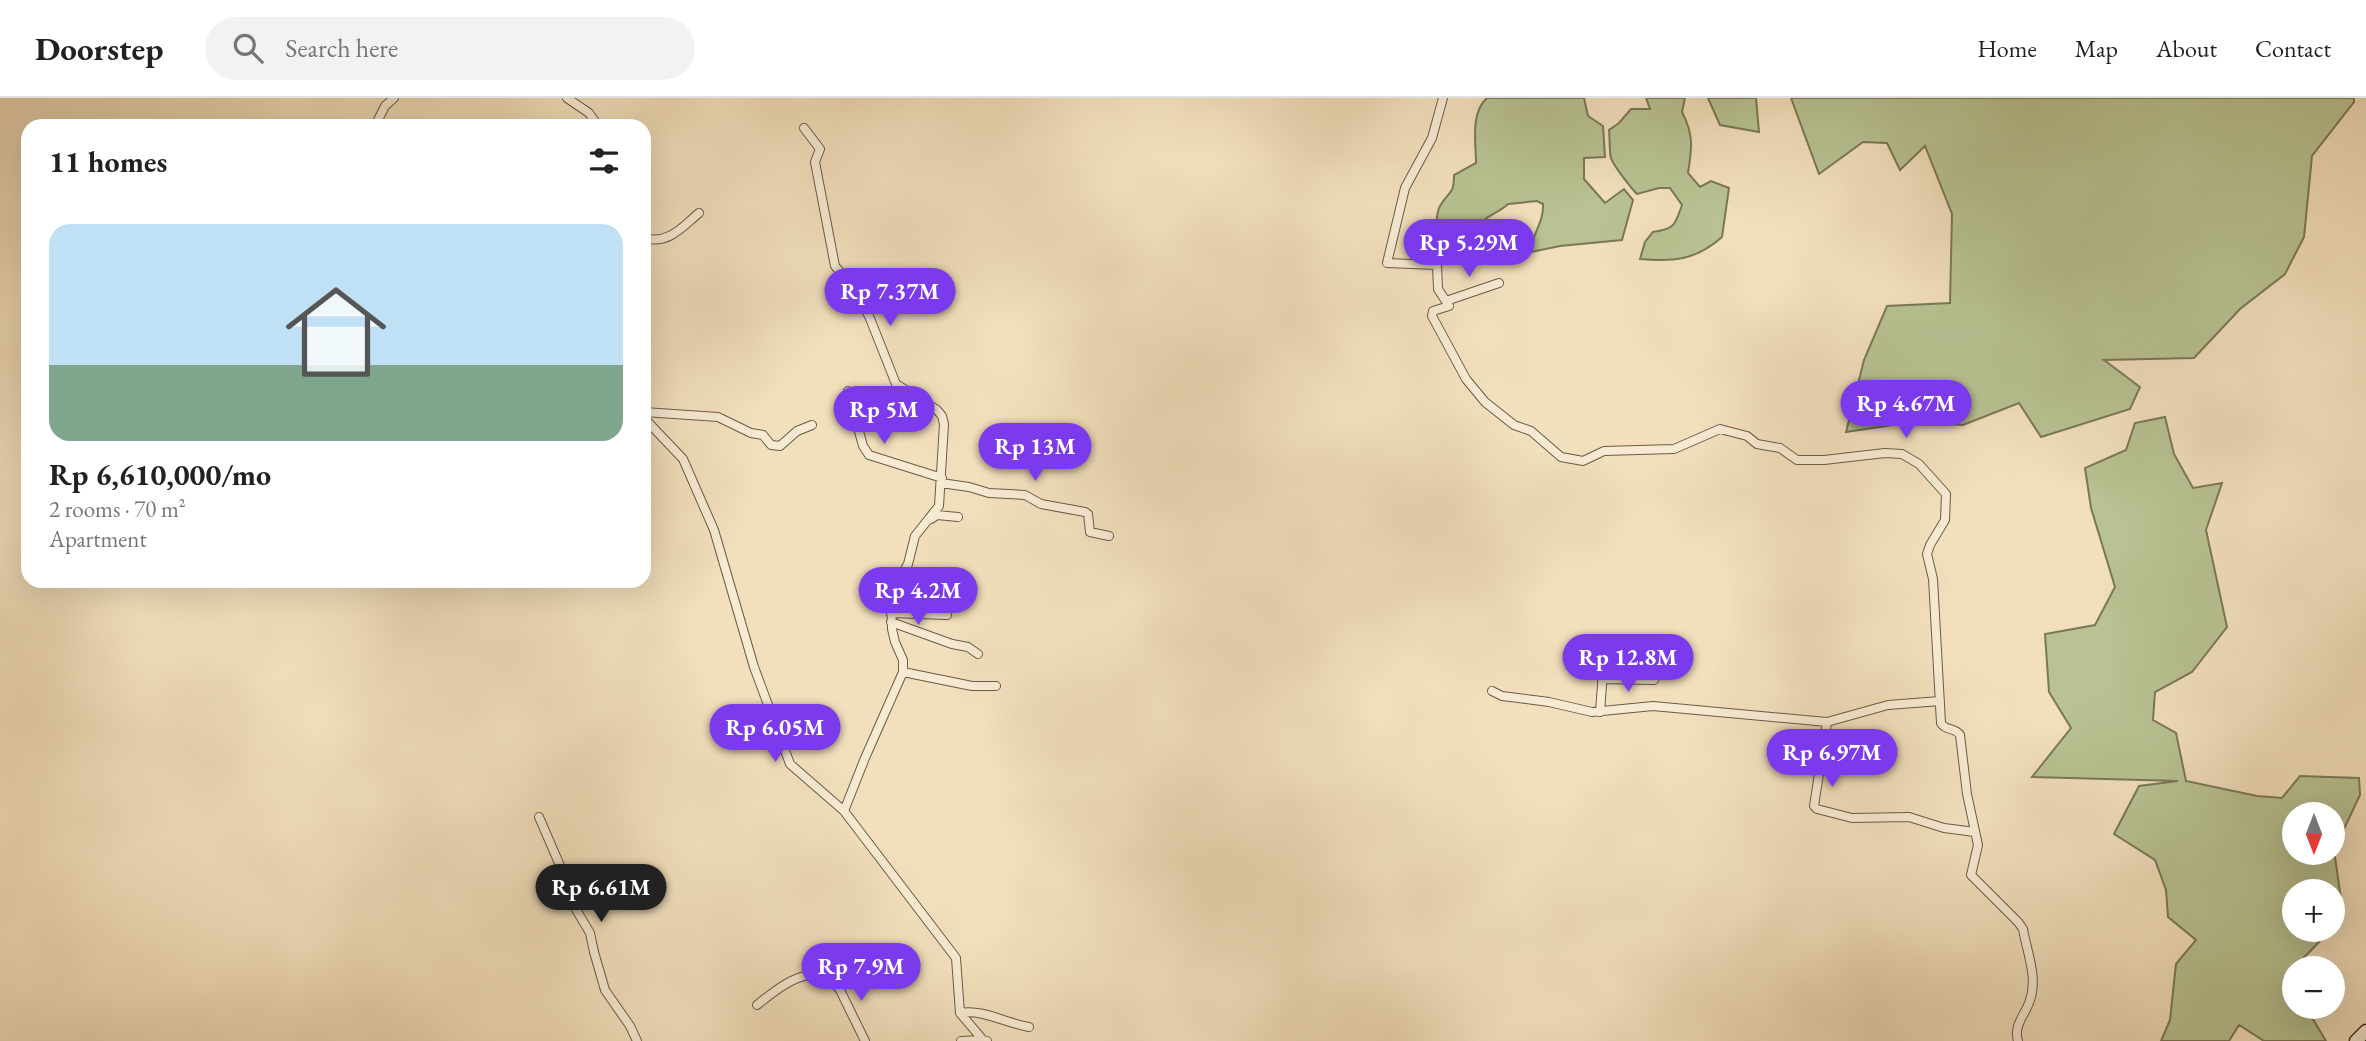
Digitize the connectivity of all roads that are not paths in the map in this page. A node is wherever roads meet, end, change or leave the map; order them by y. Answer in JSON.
{"nodes":[{"id":1,"x":394,"y":98,"type":"edge"},
{"id":2,"x":567,"y":98,"type":"edge"},
{"id":3,"x":1443,"y":98,"type":"edge"},
{"id":4,"x":378,"y":119,"type":"edge"},
{"id":5,"x":593,"y":119,"type":"edge"},
{"id":6,"x":804,"y":128,"type":"dead end"},
{"id":7,"x":699,"y":212,"type":"dead end"},
{"id":8,"x":651,"y":238,"type":"edge"},
{"id":9,"x":1499,"y":283,"type":"dead end"},
{"id":10,"x":1446,"y":301,"type":"junction"},
{"id":11,"x":848,"y":391,"type":"dead end"},
{"id":12,"x":651,"y":412,"type":"edge"},
{"id":13,"x":651,"y":425,"type":"edge"},
{"id":14,"x":812,"y":425,"type":"dead end"},
{"id":15,"x":942,"y":481,"type":"junction"},
{"id":16,"x":958,"y":517,"type":"dead end"},
{"id":17,"x":931,"y":519,"type":"junction"},
{"id":18,"x":1108,"y":536,"type":"dead end"},
{"id":19,"x":947,"y":615,"type":"dead end"},
{"id":20,"x":891,"y":617,"type":"junction"},
{"id":21,"x":1605,"y":644,"type":"dead end"},
{"id":22,"x":978,"y":654,"type":"dead end"},
{"id":23,"x":903,"y":672,"type":"junction"},
{"id":24,"x":1602,"y":679,"type":"junction"},
{"id":25,"x":1654,"y":680,"type":"dead end"},
{"id":26,"x":996,"y":686,"type":"dead end"},
{"id":27,"x":1492,"y":691,"type":"dead end"},
{"id":28,"x":1940,"y":701,"type":"junction"},
{"id":29,"x":1600,"y":712,"type":"junction"},
{"id":30,"x":1828,"y":722,"type":"junction"},
{"id":31,"x":844,"y":811,"type":"junction"},
{"id":32,"x":539,"y":817,"type":"dead end"},
{"id":33,"x":1975,"y":832,"type":"junction"},
{"id":34,"x":757,"y":1005,"type":"dead end"},
{"id":35,"x":960,"y":1013,"type":"junction"},
{"id":36,"x":1029,"y":1027,"type":"dead end"},
{"id":37,"x":2366,"y":1031,"type":"edge"},
{"id":38,"x":985,"y":1040,"type":"edge"},
{"id":39,"x":2017,"y":1040,"type":"edge"},
{"id":40,"x":637,"y":1041,"type":"edge"},
{"id":41,"x":865,"y":1041,"type":"edge"},
{"id":42,"x":961,"y":1041,"type":"edge"},
{"id":43,"x":2356,"y":1041,"type":"edge"}],
"edges":[{"from":1,"to":4,"type":"street"},
{"from":2,"to":5,"type":"street"},
{"from":3,"to":10,"type":"street"},
{"from":6,"to":15,"type":"street"},
{"from":7,"to":8,"type":"street"},
{"from":9,"to":10,"type":"street"},
{"from":10,"to":28,"type":"street"},
{"from":11,"to":15,"type":"street"},
{"from":12,"to":14,"type":"street"},
{"from":13,"to":31,"type":"street"},
{"from":15,"to":17,"type":"street"},
{"from":15,"to":18,"type":"street"},
{"from":16,"to":17,"type":"street"},
{"from":17,"to":20,"type":"street"},
{"from":19,"to":20,"type":"street"},
{"from":20,"to":22,"type":"street"},
{"from":20,"to":23,"type":"street"},
{"from":21,"to":24,"type":"street"},
{"from":23,"to":26,"type":"street"},
{"from":23,"to":31,"type":"street"},
{"from":24,"to":25,"type":"street"},
{"from":24,"to":29,"type":"street"},
{"from":27,"to":29,"type":"street"},
{"from":28,"to":30,"type":"street"},
{"from":28,"to":33,"type":"street"},
{"from":29,"to":30,"type":"street"},
{"from":30,"to":33,"type":"street"},
{"from":31,"to":35,"type":"street"},
{"from":32,"to":40,"type":"street"},
{"from":33,"to":39,"type":"street"},
{"from":34,"to":41,"type":"street"},
{"from":35,"to":36,"type":"street"},
{"from":35,"to":38,"type":"street"},
{"from":37,"to":43,"type":"street"},
{"from":38,"to":42,"type":"street"}]}
